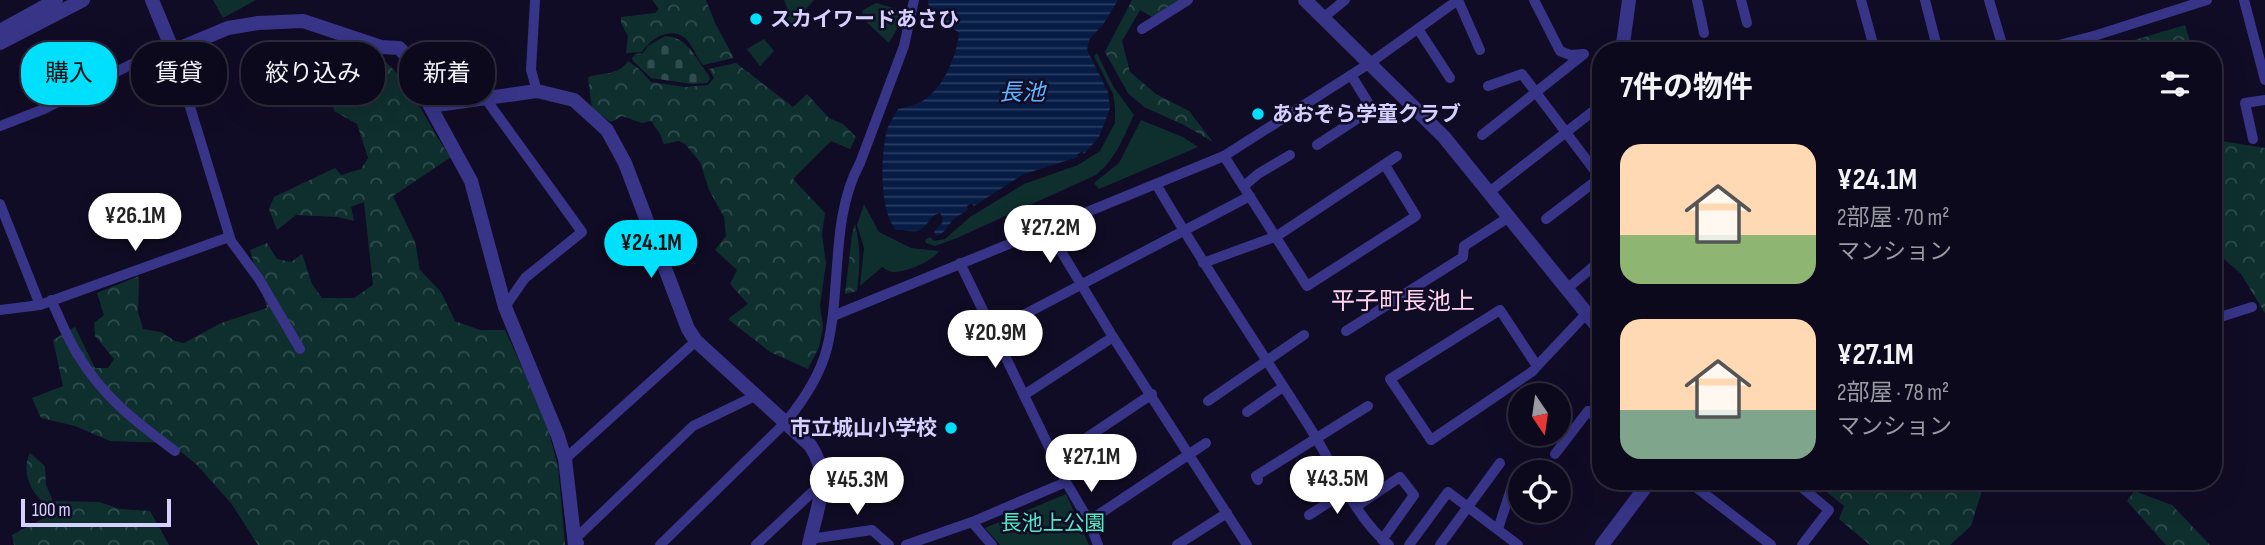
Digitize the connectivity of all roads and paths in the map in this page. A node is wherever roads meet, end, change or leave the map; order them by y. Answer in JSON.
{"nodes":[{"id":1,"x":56,"y":0,"type":"edge"},
{"id":2,"x":83,"y":0,"type":"edge"},
{"id":3,"x":152,"y":0,"type":"edge"},
{"id":4,"x":535,"y":0,"type":"edge"},
{"id":5,"x":914,"y":0,"type":"edge"},
{"id":6,"x":1188,"y":0,"type":"edge"},
{"id":7,"x":1305,"y":0,"type":"edge"},
{"id":8,"x":1345,"y":0,"type":"edge"},
{"id":9,"x":1458,"y":0,"type":"edge"},
{"id":10,"x":1534,"y":0,"type":"edge"},
{"id":11,"x":1631,"y":0,"type":"edge"},
{"id":12,"x":1697,"y":0,"type":"edge"},
{"id":13,"x":1741,"y":0,"type":"edge"},
{"id":14,"x":1861,"y":0,"type":"edge"},
{"id":15,"x":1924,"y":0,"type":"edge"},
{"id":16,"x":1989,"y":0,"type":"edge"},
{"id":17,"x":2207,"y":0,"type":"edge"},
{"id":18,"x":2244,"y":0,"type":"edge"},
{"id":19,"x":1323,"y":18,"type":"junction"},
{"id":20,"x":1747,"y":23,"type":"dead end"},
{"id":21,"x":1142,"y":29,"type":"dead end"},
{"id":22,"x":1418,"y":29,"type":"junction"},
{"id":23,"x":0,"y":30,"type":"edge"},
{"id":24,"x":1704,"y":33,"type":"dead end"},
{"id":25,"x":170,"y":42,"type":"edge"},
{"id":26,"x":187,"y":42,"type":"edge"},
{"id":27,"x":1624,"y":42,"type":"edge"},
{"id":28,"x":1873,"y":42,"type":"edge"},
{"id":29,"x":1936,"y":42,"type":"edge"},
{"id":30,"x":2001,"y":42,"type":"edge"},
{"id":31,"x":2070,"y":42,"type":"edge"},
{"id":32,"x":0,"y":43,"type":"edge"},
{"id":33,"x":1480,"y":50,"type":"dead end"},
{"id":34,"x":1370,"y":63,"type":"junction"},
{"id":35,"x":131,"y":67,"type":"edge"},
{"id":36,"x":1351,"y":75,"type":"junction"},
{"id":37,"x":1451,"y":78,"type":"dead end"},
{"id":38,"x":2265,"y":80,"type":"edge"},
{"id":39,"x":1488,"y":86,"type":"dead end"},
{"id":40,"x":537,"y":91,"type":"junction"},
{"id":41,"x":1535,"y":93,"type":"junction"},
{"id":42,"x":495,"y":97,"type":"edge"},
{"id":43,"x":2265,"y":100,"type":"edge"},
{"id":44,"x":189,"y":105,"type":"edge"},
{"id":45,"x":437,"y":105,"type":"edge"},
{"id":46,"x":490,"y":105,"type":"edge"},
{"id":47,"x":430,"y":106,"type":"junction"},
{"id":48,"x":1592,"y":112,"type":"edge"},
{"id":49,"x":0,"y":126,"type":"edge"},
{"id":50,"x":1567,"y":133,"type":"junction"},
{"id":51,"x":1482,"y":135,"type":"dead end"},
{"id":52,"x":2253,"y":139,"type":"dead end"},
{"id":53,"x":1317,"y":145,"type":"dead end"},
{"id":54,"x":1290,"y":155,"type":"dead end"},
{"id":55,"x":1224,"y":156,"type":"junction"},
{"id":56,"x":1397,"y":156,"type":"dead end"},
{"id":57,"x":1385,"y":165,"type":"junction"},
{"id":58,"x":1592,"y":166,"type":"edge"},
{"id":59,"x":1156,"y":184,"type":"junction"},
{"id":60,"x":1592,"y":185,"type":"edge"},
{"id":61,"x":1247,"y":191,"type":"junction"},
{"id":62,"x":1488,"y":193,"type":"junction"},
{"id":63,"x":0,"y":204,"type":"edge"},
{"id":64,"x":1509,"y":216,"type":"junction"},
{"id":65,"x":1546,"y":219,"type":"dead end"},
{"id":66,"x":1047,"y":228,"type":"junction"},
{"id":67,"x":1184,"y":232,"type":"junction"},
{"id":68,"x":1277,"y":236,"type":"junction"},
{"id":69,"x":229,"y":237,"type":"junction"},
{"id":70,"x":960,"y":262,"type":"junction"},
{"id":71,"x":1203,"y":263,"type":"junction"},
{"id":72,"x":1592,"y":268,"type":"edge"},
{"id":73,"x":1081,"y":286,"type":"junction"},
{"id":74,"x":1568,"y":288,"type":"junction"},
{"id":75,"x":51,"y":300,"type":"junction"},
{"id":76,"x":40,"y":305,"type":"junction"},
{"id":77,"x":505,"y":307,"type":"junction"},
{"id":78,"x":2252,"y":307,"type":"dead end"},
{"id":79,"x":0,"y":310,"type":"edge"},
{"id":80,"x":1587,"y":313,"type":"junction"},
{"id":81,"x":833,"y":316,"type":"junction"},
{"id":82,"x":2222,"y":316,"type":"edge"},
{"id":83,"x":1592,"y":319,"type":"edge"},
{"id":84,"x":993,"y":331,"type":"junction"},
{"id":85,"x":1346,"y":331,"type":"dead end"},
{"id":86,"x":1304,"y":335,"type":"dead end"},
{"id":87,"x":1113,"y":337,"type":"junction"},
{"id":88,"x":696,"y":341,"type":"junction"},
{"id":89,"x":300,"y":349,"type":"dead end"},
{"id":90,"x":1266,"y":361,"type":"junction"},
{"id":91,"x":1537,"y":366,"type":"junction"},
{"id":92,"x":1283,"y":387,"type":"junction"},
{"id":93,"x":1152,"y":394,"type":"junction"},
{"id":94,"x":755,"y":396,"type":"junction"},
{"id":95,"x":1024,"y":396,"type":"junction"},
{"id":96,"x":1208,"y":401,"type":"dead end"},
{"id":97,"x":1368,"y":406,"type":"dead end"},
{"id":98,"x":1247,"y":412,"type":"dead end"},
{"id":99,"x":1592,"y":414,"type":"edge"},
{"id":100,"x":785,"y":423,"type":"junction"},
{"id":101,"x":1316,"y":439,"type":"junction"},
{"id":102,"x":1206,"y":443,"type":"dead end"},
{"id":103,"x":174,"y":451,"type":"dead end"},
{"id":104,"x":1189,"y":454,"type":"junction"},
{"id":105,"x":1555,"y":454,"type":"dead end"},
{"id":106,"x":565,"y":458,"type":"junction"},
{"id":107,"x":1055,"y":459,"type":"junction"},
{"id":108,"x":1500,"y":463,"type":"dead end"},
{"id":109,"x":1258,"y":480,"type":"dead end"},
{"id":110,"x":823,"y":482,"type":"junction"},
{"id":111,"x":1066,"y":482,"type":"junction"},
{"id":112,"x":1348,"y":490,"type":"junction"},
{"id":113,"x":1643,"y":490,"type":"edge"},
{"id":114,"x":1700,"y":490,"type":"edge"},
{"id":115,"x":1805,"y":490,"type":"edge"},
{"id":116,"x":1508,"y":498,"type":"edge"},
{"id":117,"x":1357,"y":506,"type":"junction"},
{"id":118,"x":1468,"y":507,"type":"junction"},
{"id":119,"x":1227,"y":513,"type":"junction"},
{"id":120,"x":1309,"y":515,"type":"dead end"},
{"id":121,"x":1089,"y":521,"type":"junction"},
{"id":122,"x":971,"y":522,"type":"junction"},
{"id":123,"x":1498,"y":529,"type":"junction"},
{"id":124,"x":810,"y":542,"type":"edge"},
{"id":125,"x":1381,"y":542,"type":"edge"},
{"id":126,"x":577,"y":543,"type":"edge"},
{"id":127,"x":986,"y":543,"type":"edge"},
{"id":128,"x":660,"y":545,"type":"edge"},
{"id":129,"x":756,"y":545,"type":"edge"},
{"id":130,"x":889,"y":545,"type":"edge"},
{"id":131,"x":906,"y":545,"type":"edge"},
{"id":132,"x":1098,"y":545,"type":"edge"},
{"id":133,"x":1177,"y":545,"type":"edge"},
{"id":134,"x":1247,"y":545,"type":"edge"},
{"id":135,"x":1409,"y":545,"type":"edge"},
{"id":136,"x":1440,"y":545,"type":"edge"},
{"id":137,"x":1518,"y":545,"type":"edge"},
{"id":138,"x":1602,"y":545,"type":"edge"},
{"id":139,"x":1771,"y":545,"type":"edge"},
{"id":140,"x":1802,"y":545,"type":"edge"}],
"edges":[{"from":1,"to":23,"type":"street"},
{"from":2,"to":32,"type":"street"},
{"from":3,"to":25,"type":"street"},
{"from":4,"to":40,"type":"street"},
{"from":5,"to":81,"type":"street"},
{"from":6,"to":21,"type":"street"},
{"from":7,"to":19,"type":"street"},
{"from":8,"to":19,"type":"street"},
{"from":9,"to":22,"type":"street"},
{"from":9,"to":33,"type":"street"},
{"from":10,"to":41,"type":"street"},
{"from":11,"to":27,"type":"street"},
{"from":12,"to":24,"type":"street"},
{"from":13,"to":20,"type":"street"},
{"from":14,"to":28,"type":"street"},
{"from":15,"to":29,"type":"street"},
{"from":16,"to":30,"type":"street"},
{"from":17,"to":31,"type":"street"},
{"from":18,"to":38,"type":"street"},
{"from":19,"to":34,"type":"street"},
{"from":22,"to":34,"type":"street"},
{"from":22,"to":37,"type":"street"},
{"from":26,"to":47,"type":"street"},
{"from":34,"to":36,"type":"street"},
{"from":34,"to":62,"type":"street"},
{"from":35,"to":49,"type":"street"},
{"from":36,"to":53,"type":"street"},
{"from":36,"to":55,"type":"street"},
{"from":39,"to":41,"type":"street"},
{"from":40,"to":42,"type":"street"},
{"from":40,"to":88,"type":"street"},
{"from":41,"to":50,"type":"street"},
{"from":41,"to":51,"type":"street"},
{"from":43,"to":52,"type":"street"},
{"from":44,"to":69,"type":"street"},
{"from":45,"to":47,"type":"street"},
{"from":46,"to":77,"type":"street"},
{"from":47,"to":77,"type":"street"},
{"from":48,"to":50,"type":"street"},
{"from":50,"to":58,"type":"street"},
{"from":50,"to":62,"type":"street"},
{"from":54,"to":61,"type":"street"},
{"from":55,"to":59,"type":"street"},
{"from":55,"to":61,"type":"street"},
{"from":56,"to":57,"type":"street"},
{"from":57,"to":68,"type":"street"},
{"from":57,"to":68,"type":"street"},
{"from":59,"to":66,"type":"street"},
{"from":59,"to":67,"type":"street"},
{"from":60,"to":65,"type":"street"},
{"from":61,"to":67,"type":"street"},
{"from":61,"to":68,"type":"street"},
{"from":62,"to":64,"type":"street"},
{"from":63,"to":76,"type":"street"},
{"from":64,"to":74,"type":"street"},
{"from":64,"to":85,"type":"street"},
{"from":66,"to":70,"type":"street"},
{"from":66,"to":73,"type":"street"},
{"from":67,"to":71,"type":"street"},
{"from":67,"to":73,"type":"street"},
{"from":68,"to":71,"type":"street"},
{"from":69,"to":75,"type":"street"},
{"from":69,"to":89,"type":"street"},
{"from":70,"to":81,"type":"street"},
{"from":70,"to":84,"type":"street"},
{"from":71,"to":90,"type":"street"},
{"from":72,"to":74,"type":"street"},
{"from":73,"to":84,"type":"street"},
{"from":73,"to":87,"type":"street"},
{"from":74,"to":80,"type":"street"},
{"from":75,"to":76,"type":"street"},
{"from":75,"to":103,"type":"street"},
{"from":76,"to":79,"type":"street"},
{"from":77,"to":106,"type":"street"},
{"from":78,"to":82,"type":"street"},
{"from":80,"to":83,"type":"street"},
{"from":80,"to":91,"type":"street"},
{"from":81,"to":100,"type":"street"},
{"from":84,"to":95,"type":"street"},
{"from":86,"to":90,"type":"street"},
{"from":87,"to":93,"type":"street"},
{"from":87,"to":95,"type":"street"},
{"from":88,"to":94,"type":"street"},
{"from":88,"to":106,"type":"street"},
{"from":90,"to":92,"type":"street"},
{"from":90,"to":96,"type":"street"},
{"from":91,"to":91,"type":"street"},
{"from":92,"to":98,"type":"street"},
{"from":92,"to":101,"type":"street"},
{"from":93,"to":104,"type":"street"},
{"from":93,"to":107,"type":"street"},
{"from":94,"to":100,"type":"street"},
{"from":94,"to":126,"type":"street"},
{"from":95,"to":107,"type":"street"},
{"from":97,"to":101,"type":"street"},
{"from":99,"to":105,"type":"street"},
{"from":100,"to":110,"type":"street"},
{"from":100,"to":128,"type":"street"},
{"from":101,"to":109,"type":"street"},
{"from":101,"to":112,"type":"street"},
{"from":102,"to":104,"type":"street"},
{"from":104,"to":119,"type":"street"},
{"from":104,"to":121,"type":"street"},
{"from":106,"to":126,"type":"street"},
{"from":107,"to":111,"type":"street"},
{"from":108,"to":118,"type":"street"},
{"from":110,"to":124,"type":"street"},
{"from":110,"to":129,"type":"street"},
{"from":111,"to":121,"type":"street"},
{"from":111,"to":122,"type":"street"},
{"from":112,"to":117,"type":"street"},
{"from":112,"to":120,"type":"street"},
{"from":113,"to":138,"type":"street"},
{"from":114,"to":139,"type":"street"},
{"from":115,"to":140,"type":"street"},
{"from":116,"to":123,"type":"street"},
{"from":117,"to":125,"type":"street"},
{"from":117,"to":125,"type":"street"},
{"from":118,"to":123,"type":"street"},
{"from":118,"to":135,"type":"street"},
{"from":118,"to":136,"type":"street"},
{"from":119,"to":133,"type":"street"},
{"from":119,"to":134,"type":"street"},
{"from":121,"to":132,"type":"street"},
{"from":122,"to":127,"type":"street"},
{"from":122,"to":131,"type":"street"},
{"from":123,"to":137,"type":"street"},
{"from":124,"to":130,"type":"street"}]}
